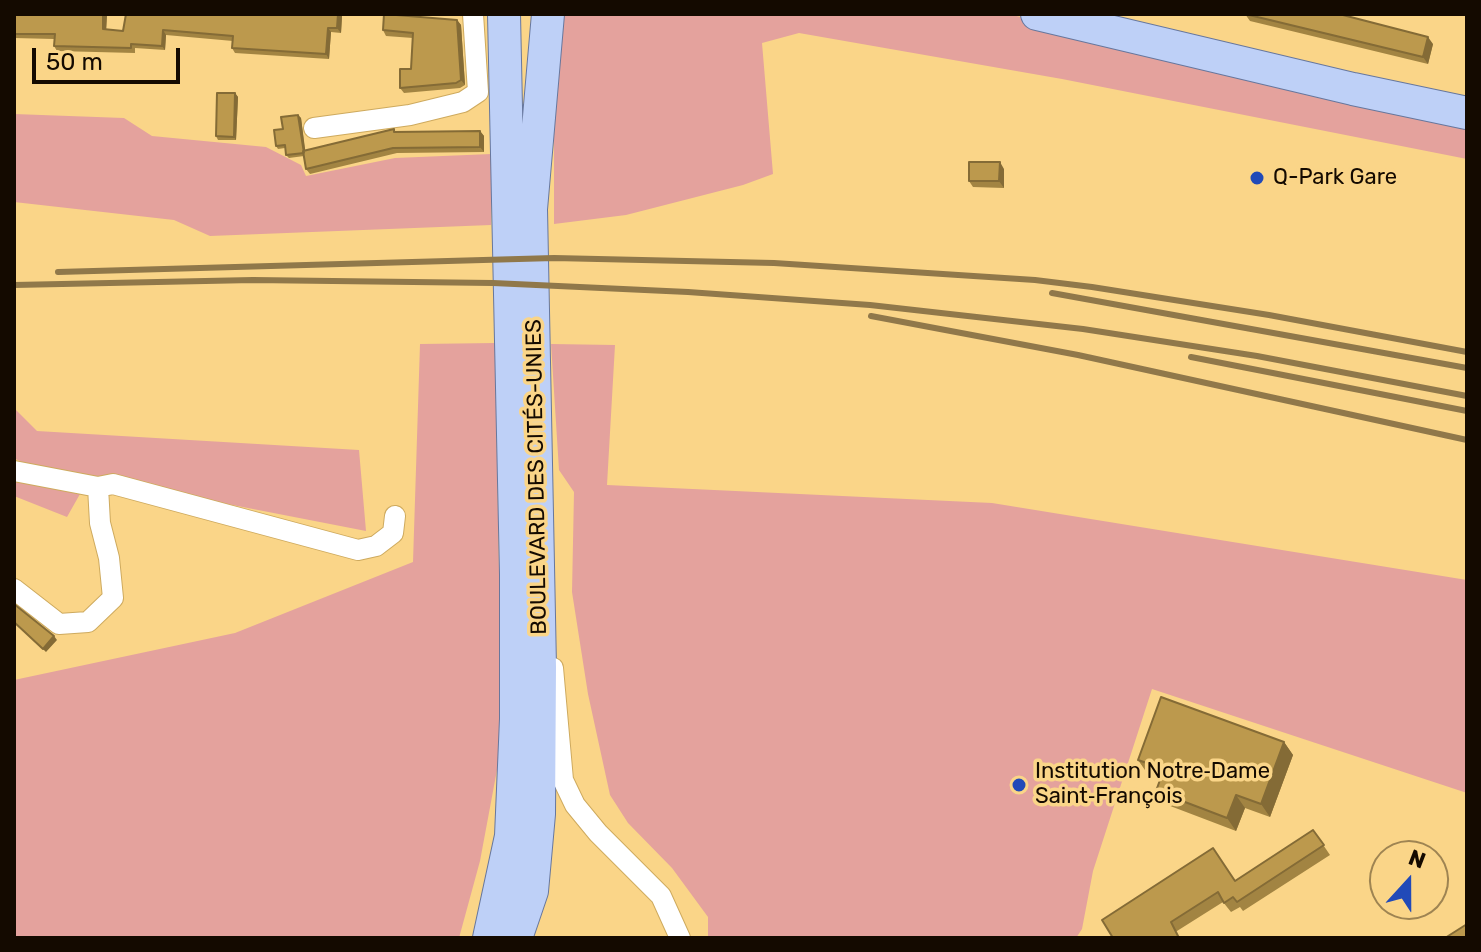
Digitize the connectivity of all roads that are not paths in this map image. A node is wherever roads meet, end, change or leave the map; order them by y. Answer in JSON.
{"nodes":[{"id":1,"x":473,"y":14,"type":"edge"},
{"id":2,"x":504,"y":14,"type":"edge"},
{"id":3,"x":548,"y":14,"type":"edge"},
{"id":4,"x":1037,"y":14,"type":"edge"},
{"id":5,"x":1102,"y":14,"type":"edge"},
{"id":6,"x":1467,"y":98,"type":"edge"},
{"id":7,"x":1467,"y":113,"type":"edge"},
{"id":8,"x":314,"y":128,"type":"dead end"},
{"id":9,"x":14,"y":471,"type":"edge"},
{"id":10,"x":98,"y":487,"type":"junction"},
{"id":11,"x":395,"y":516,"type":"dead end"},
{"id":12,"x":538,"y":517,"type":"junction"},
{"id":13,"x":14,"y":589,"type":"edge"},
{"id":14,"x":489,"y":938,"type":"edge"},
{"id":15,"x":516,"y":938,"type":"edge"},
{"id":16,"x":680,"y":938,"type":"edge"}],
"edges":[{"from":1,"to":8,"type":"street"},
{"from":2,"to":14,"type":"main road","name":"BOULEVARD DES CITÉS-UNIES"},
{"from":3,"to":12,"type":"main road","name":"BOULEVARD DES CITÉS-UNIES"},
{"from":4,"to":7,"type":"main road"},
{"from":5,"to":6,"type":"main road"},
{"from":9,"to":10,"type":"street"},
{"from":10,"to":11,"type":"street"},
{"from":10,"to":13,"type":"street"},
{"from":12,"to":15,"type":"main road","name":"BOULEVARD DES CITÉS-UNIES"},
{"from":12,"to":16,"type":"street"}]}
